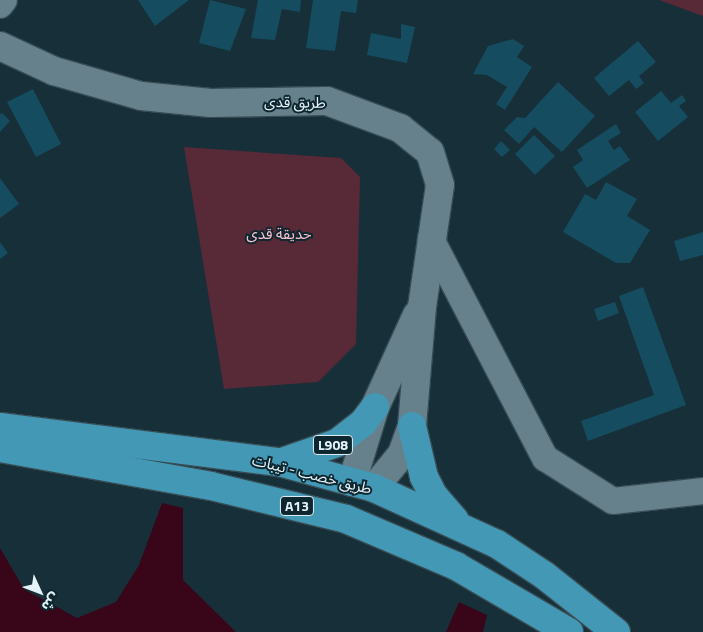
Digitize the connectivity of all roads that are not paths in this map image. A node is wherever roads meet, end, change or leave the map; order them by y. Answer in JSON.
{"nodes":[{"id":1,"x":4,"y":0,"type":"edge"},
{"id":2,"x":0,"y":5,"type":"edge"},
{"id":3,"x":0,"y":46,"type":"edge"},
{"id":4,"x":432,"y":239,"type":"junction"},
{"id":5,"x":422,"y":307,"type":"junction"},
{"id":6,"x":375,"y":407,"type":"junction"},
{"id":7,"x":412,"y":426,"type":"junction"},
{"id":8,"x":0,"y":427,"type":"edge"},
{"id":9,"x":0,"y":448,"type":"edge"},
{"id":10,"x":279,"y":462,"type":"junction"},
{"id":11,"x":360,"y":490,"type":"junction"},
{"id":12,"x":703,"y":491,"type":"edge"},
{"id":13,"x":312,"y":509,"type":"junction"},
{"id":14,"x":459,"y":524,"type":"junction"},
{"id":15,"x":378,"y":531,"type":"junction"},
{"id":16,"x":569,"y":632,"type":"edge"},
{"id":17,"x":616,"y":632,"type":"edge"}],
"edges":[{"from":1,"to":2,"type":"street"},
{"from":3,"to":4,"type":"street","name":"طريق قدى","number":"L908"},
{"from":4,"to":5,"type":"street","name":"طريق قدى","number":"L908"},
{"from":4,"to":12,"type":"street"},
{"from":5,"to":6,"type":"street","name":"طريق قدى","number":"L908"},
{"from":5,"to":7,"type":"street","name":"طريق قدى","number":"L908"},
{"from":6,"to":10,"type":"highway","number":"L908"},
{"from":6,"to":11,"type":"street","name":"طريق قدى","number":"L908"},
{"from":7,"to":11,"type":"street","name":"طريق قدى","number":"L908"},
{"from":7,"to":14,"type":"highway","number":"L908"},
{"from":8,"to":10,"type":"highway","name":"طريق خصب - تيبات"},
{"from":9,"to":13,"type":"highway","number":"A13"},
{"from":10,"to":11,"type":"highway","name":"طريق خصب - تيبات"},
{"from":11,"to":13,"type":"highway"},
{"from":11,"to":14,"type":"highway","name":"طريق خصب - تيبات"},
{"from":11,"to":15,"type":"highway"},
{"from":13,"to":15,"type":"highway","number":"A13"},
{"from":14,"to":17,"type":"highway","name":"طريق خصب - تيبات"},
{"from":15,"to":16,"type":"highway","number":"A13"}]}
